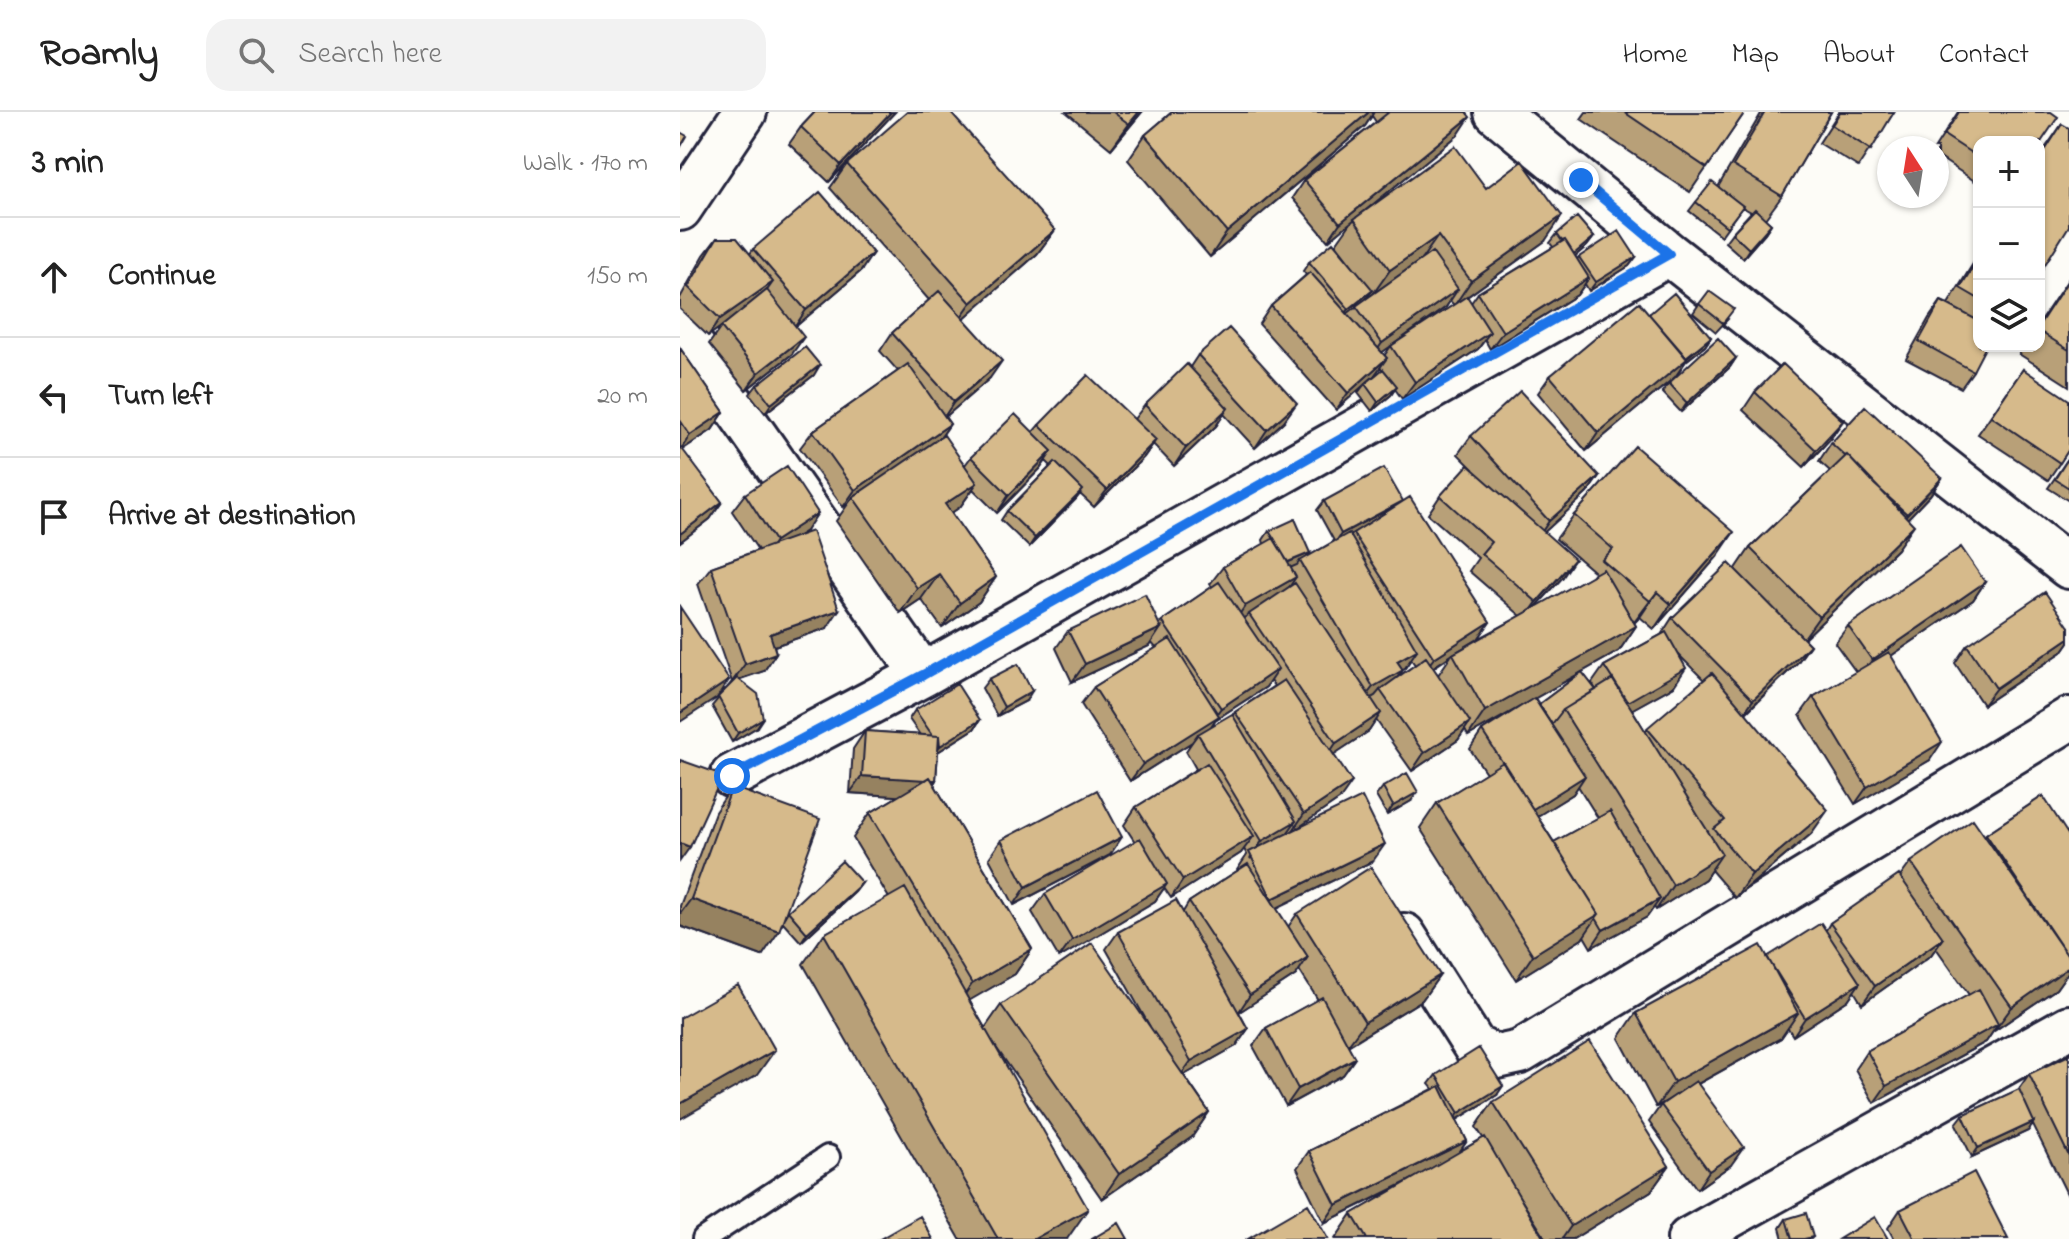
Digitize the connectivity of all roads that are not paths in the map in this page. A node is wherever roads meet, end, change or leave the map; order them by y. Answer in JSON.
{"nodes":[{"id":1,"x":745,"y":112,"type":"edge"},
{"id":2,"x":1496,"y":112,"type":"edge"},
{"id":3,"x":680,"y":209,"type":"edge"},
{"id":4,"x":1669,"y":254,"type":"junction"},
{"id":5,"x":680,"y":328,"type":"edge"},
{"id":6,"x":2069,"y":567,"type":"edge"},
{"id":7,"x":923,"y":675,"type":"junction"},
{"id":8,"x":2069,"y":719,"type":"edge"},
{"id":9,"x":732,"y":776,"type":"dead end"},
{"id":10,"x":1383,"y":904,"type":"edge"},
{"id":11,"x":2069,"y":1027,"type":"edge"},
{"id":12,"x":828,"y":1157,"type":"dead end"},
{"id":13,"x":704,"y":1239,"type":"edge"},
{"id":14,"x":1689,"y":1239,"type":"edge"}],
"edges":[{"from":1,"to":3,"type":"street"},
{"from":2,"to":4,"type":"street"},
{"from":4,"to":6,"type":"street"},
{"from":4,"to":7,"type":"street"},
{"from":5,"to":7,"type":"street"},
{"from":7,"to":9,"type":"street"},
{"from":8,"to":10,"type":"street"},
{"from":11,"to":14,"type":"street"},
{"from":12,"to":13,"type":"lane"}]}
